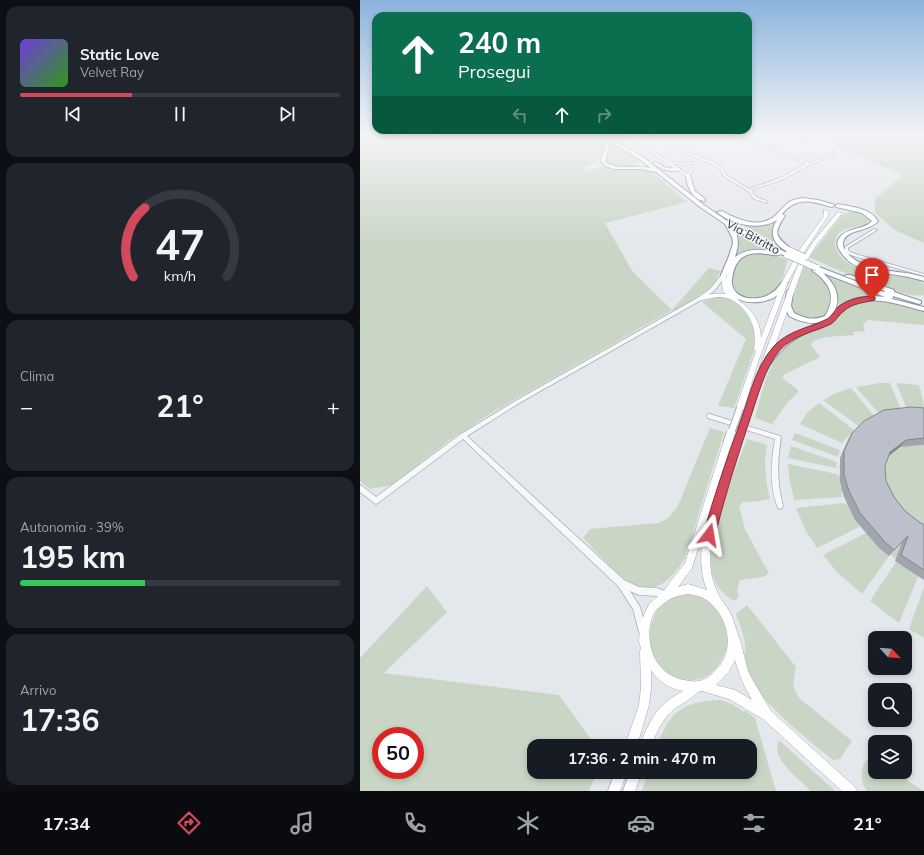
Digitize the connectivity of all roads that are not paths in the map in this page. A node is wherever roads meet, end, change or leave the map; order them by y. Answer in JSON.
{"nodes":[{"id":1,"x":652,"y":170,"type":"edge"},
{"id":2,"x":656,"y":170,"type":"edge"},
{"id":3,"x":662,"y":170,"type":"edge"},
{"id":4,"x":680,"y":170,"type":"edge"},
{"id":5,"x":691,"y":170,"type":"edge"},
{"id":6,"x":724,"y":170,"type":"edge"},
{"id":7,"x":798,"y":170,"type":"edge"},
{"id":8,"x":688,"y":176,"type":"junction"},
{"id":9,"x":667,"y":178,"type":"junction"},
{"id":10,"x":749,"y":190,"type":"junction"},
{"id":11,"x":689,"y":196,"type":"junction"},
{"id":12,"x":766,"y":202,"type":"dead end"},
{"id":13,"x":835,"y":206,"type":"junction"},
{"id":14,"x":712,"y":209,"type":"junction"},
{"id":15,"x":825,"y":210,"type":"junction"},
{"id":16,"x":841,"y":213,"type":"junction"},
{"id":17,"x":875,"y":230,"type":"dead end"},
{"id":18,"x":788,"y":254,"type":"junction"},
{"id":19,"x":816,"y":268,"type":"junction"},
{"id":20,"x":835,"y":272,"type":"junction"},
{"id":21,"x":724,"y":275,"type":"junction"},
{"id":22,"x":924,"y":275,"type":"edge"},
{"id":23,"x":924,"y":279,"type":"edge"},
{"id":24,"x":785,"y":282,"type":"junction"},
{"id":25,"x":924,"y":282,"type":"edge"},
{"id":26,"x":790,"y":291,"type":"junction"},
{"id":27,"x":924,"y":296,"type":"edge"},
{"id":28,"x":731,"y":297,"type":"junction"},
{"id":29,"x":701,"y":298,"type":"junction"},
{"id":30,"x":924,"y":304,"type":"edge"},
{"id":31,"x":924,"y":308,"type":"edge"},
{"id":32,"x":755,"y":362,"type":"junction"},
{"id":33,"x":764,"y":367,"type":"junction"},
{"id":34,"x":710,"y":416,"type":"dead end"},
{"id":35,"x":463,"y":436,"type":"junction"},
{"id":36,"x":731,"y":445,"type":"junction"},
{"id":37,"x":360,"y":488,"type":"edge"},
{"id":38,"x":780,"y":506,"type":"dead end"},
{"id":39,"x":621,"y":583,"type":"junction"},
{"id":40,"x":666,"y":594,"type":"junction"},
{"id":41,"x":717,"y":602,"type":"junction"},
{"id":42,"x":733,"y":636,"type":"junction"},
{"id":43,"x":644,"y":642,"type":"junction"},
{"id":44,"x":699,"y":686,"type":"junction"},
{"id":45,"x":767,"y":715,"type":"junction"},
{"id":46,"x":633,"y":739,"type":"edge"},
{"id":47,"x":648,"y":739,"type":"edge"},
{"id":48,"x":618,"y":779,"type":"edge"},
{"id":49,"x":633,"y":779,"type":"edge"},
{"id":50,"x":614,"y":791,"type":"edge"},
{"id":51,"x":629,"y":791,"type":"edge"},
{"id":52,"x":851,"y":791,"type":"edge"}],
"edges":[{"from":1,"to":9,"type":"highway"},
{"from":2,"to":9,"type":"highway","name":"Via Bitritto"},
{"from":3,"to":14,"type":"highway","name":"Via Bitritto"},
{"from":4,"to":8,"type":"street"},
{"from":5,"to":8,"type":"street"},
{"from":6,"to":10,"type":"street"},
{"from":7,"to":10,"type":"street"},
{"from":8,"to":14,"type":"highway"},
{"from":9,"to":11,"type":"highway","name":"Via Bitritto"},
{"from":10,"to":12,"type":"street"},
{"from":11,"to":18,"type":"highway","name":"Via Bitritto"},
{"from":11,"to":21,"type":"highway"},
{"from":13,"to":14,"type":"highway"},
{"from":13,"to":15,"type":"main road"},
{"from":13,"to":16,"type":"main road"},
{"from":13,"to":23,"type":"highway"},
{"from":14,"to":18,"type":"highway","name":"Via Bitritto"},
{"from":15,"to":16,"type":"main road"},
{"from":15,"to":18,"type":"highway"},
{"from":15,"to":24,"type":"main road"},
{"from":16,"to":25,"type":"highway"},
{"from":16,"to":26,"type":"main road"},
{"from":17,"to":22,"type":"street"},
{"from":18,"to":19,"type":"highway","name":"Via Bitritto","bridge":true},
{"from":18,"to":19,"type":"highway","name":"Via Bitritto","bridge":true},
{"from":18,"to":24,"type":"highway"},
{"from":19,"to":20,"type":"highway","name":"Via Bitritto"},
{"from":19,"to":26,"type":"highway"},
{"from":19,"to":31,"type":"highway","name":"Via Bitritto"},
{"from":20,"to":27,"type":"highway"},
{"from":20,"to":30,"type":"highway","name":"Via Bitritto"},
{"from":21,"to":28,"type":"main road"},
{"from":21,"to":29,"type":"street"},
{"from":24,"to":32,"type":"main road"},
{"from":26,"to":33,"type":"main road"},
{"from":28,"to":29,"type":"main road"},
{"from":28,"to":32,"type":"main road"},
{"from":29,"to":35,"type":"street"},
{"from":31,"to":33,"type":"highway"},
{"from":32,"to":36,"type":"main road","bridge":true},
{"from":33,"to":36,"type":"main road","bridge":true},
{"from":34,"to":38,"type":"street"},
{"from":35,"to":37,"type":"street"},
{"from":35,"to":39,"type":"street"},
{"from":36,"to":40,"type":"main road"},
{"from":36,"to":41,"type":"main road"},
{"from":39,"to":40,"type":"street"},
{"from":39,"to":43,"type":"street"},
{"from":40,"to":41,"type":"main road"},
{"from":40,"to":43,"type":"main road"},
{"from":41,"to":42,"type":"main road"},
{"from":42,"to":44,"type":"main road"},
{"from":42,"to":45,"type":"main road"},
{"from":43,"to":44,"type":"main road"},
{"from":43,"to":46,"type":"main road"},
{"from":44,"to":45,"type":"main road"},
{"from":44,"to":47,"type":"main road"},
{"from":45,"to":52,"type":"main road"},
{"from":48,"to":50,"type":"main road"},
{"from":49,"to":51,"type":"main road"}]}
